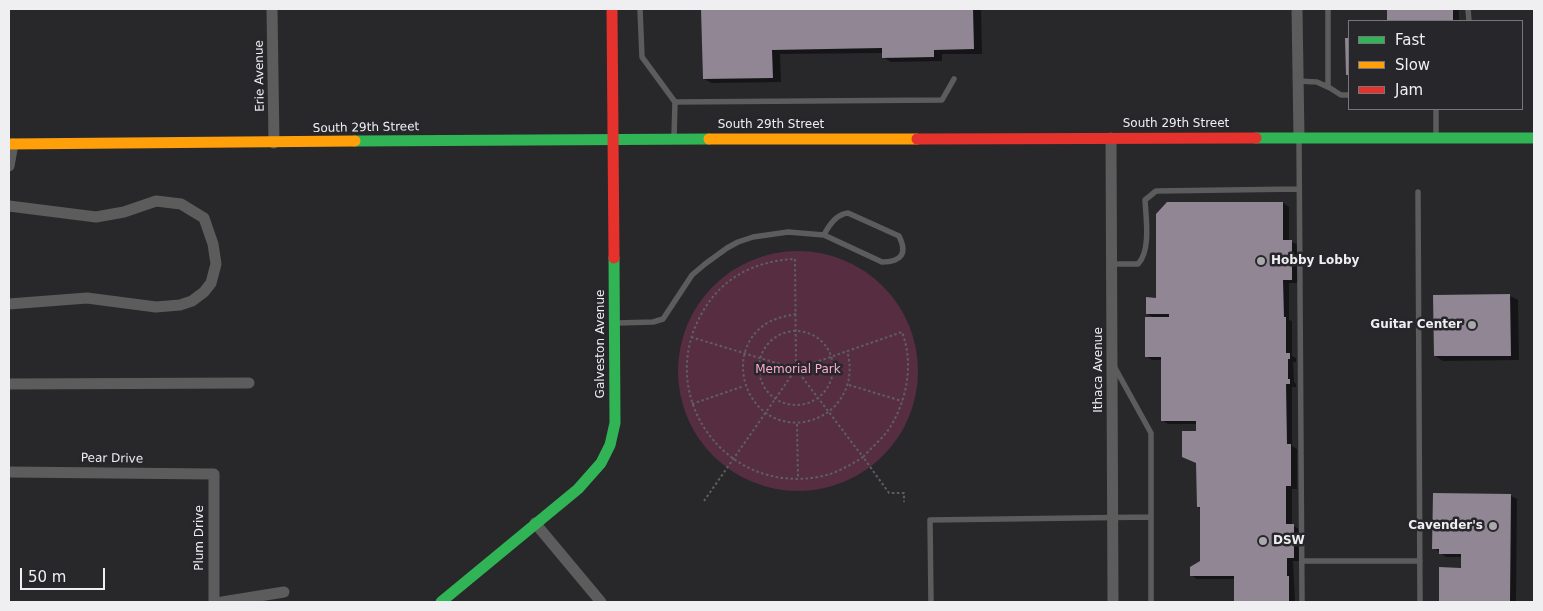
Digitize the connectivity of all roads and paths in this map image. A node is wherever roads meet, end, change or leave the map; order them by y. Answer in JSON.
{"nodes":[{"id":1,"x":272,"y":9,"type":"edge"},
{"id":2,"x":612,"y":9,"type":"edge"},
{"id":3,"x":640,"y":9,"type":"edge"},
{"id":4,"x":1297,"y":9,"type":"edge"},
{"id":5,"x":1328,"y":9,"type":"edge"},
{"id":6,"x":954,"y":79,"type":"dead end"},
{"id":7,"x":1298,"y":81,"type":"junction"},
{"id":8,"x":1328,"y":86,"type":"junction"},
{"id":9,"x":1348,"y":95,"type":"edge"},
{"id":10,"x":674,"y":102,"type":"junction"},
{"id":11,"x":1436,"y":110,"type":"edge"},
{"id":12,"x":1111,"y":138,"type":"junction"},
{"id":13,"x":1299,"y":138,"type":"junction"},
{"id":14,"x":1436,"y":138,"type":"junction"},
{"id":15,"x":1534,"y":138,"type":"edge"},
{"id":16,"x":614,"y":139,"type":"junction"},
{"id":17,"x":674,"y":139,"type":"junction"},
{"id":18,"x":274,"y":142,"type":"junction"},
{"id":19,"x":11,"y":144,"type":"edge"},
{"id":20,"x":9,"y":166,"type":"edge"},
{"id":21,"x":1299,"y":189,"type":"junction"},
{"id":22,"x":1418,"y":192,"type":"dead end"},
{"id":23,"x":9,"y":206,"type":"edge"},
{"id":24,"x":824,"y":235,"type":"junction"},
{"id":25,"x":1112,"y":264,"type":"junction"},
{"id":26,"x":9,"y":304,"type":"edge"},
{"id":27,"x":796,"y":314,"type":"junction"},
{"id":28,"x":615,"y":323,"type":"junction"},
{"id":29,"x":796,"y":330,"type":"junction"},
{"id":30,"x":691,"y":337,"type":"junction"},
{"id":31,"x":848,"y":351,"type":"junction"},
{"id":32,"x":745,"y":354,"type":"junction"},
{"id":33,"x":832,"y":356,"type":"junction"},
{"id":34,"x":760,"y":358,"type":"junction"},
{"id":35,"x":1112,"y":364,"type":"junction"},
{"id":36,"x":796,"y":370,"type":"junction"},
{"id":37,"x":249,"y":383,"type":"dead end"},
{"id":38,"x":9,"y":384,"type":"edge"},
{"id":39,"x":848,"y":384,"type":"junction"},
{"id":40,"x":744,"y":386,"type":"junction"},
{"id":41,"x":818,"y":398,"type":"junction"},
{"id":42,"x":775,"y":399,"type":"junction"},
{"id":43,"x":902,"y":401,"type":"junction"},
{"id":44,"x":692,"y":404,"type":"junction"},
{"id":45,"x":829,"y":412,"type":"junction"},
{"id":46,"x":765,"y":414,"type":"junction"},
{"id":47,"x":797,"y":422,"type":"junction"},
{"id":48,"x":863,"y":457,"type":"junction"},
{"id":49,"x":734,"y":459,"type":"junction"},
{"id":50,"x":9,"y":472,"type":"edge"},
{"id":51,"x":214,"y":474,"type":"joint"},
{"id":52,"x":798,"y":479,"type":"junction"},
{"id":53,"x":704,"y":502,"type":"dead end"},
{"id":54,"x":904,"y":502,"type":"dead end"},
{"id":55,"x":1151,"y":517,"type":"junction"},
{"id":56,"x":1113,"y":518,"type":"junction"},
{"id":57,"x":535,"y":523,"type":"junction"},
{"id":58,"x":1302,"y":561,"type":"junction"},
{"id":59,"x":1420,"y":561,"type":"junction"},
{"id":60,"x":284,"y":592,"type":"dead end"},
{"id":61,"x":214,"y":602,"type":"edge"},
{"id":62,"x":222,"y":602,"type":"edge"},
{"id":63,"x":441,"y":602,"type":"edge"},
{"id":64,"x":602,"y":602,"type":"edge"},
{"id":65,"x":931,"y":602,"type":"edge"},
{"id":66,"x":1113,"y":602,"type":"edge"},
{"id":67,"x":1151,"y":602,"type":"edge"},
{"id":68,"x":1302,"y":602,"type":"edge"},
{"id":69,"x":1420,"y":602,"type":"edge"}],
"edges":[{"from":1,"to":18,"type":"street","name":"Erie Avenue"},
{"from":2,"to":16,"type":"street","name":"Galveston Avenue"},
{"from":3,"to":10,"type":"lane"},
{"from":4,"to":7,"type":"street"},
{"from":5,"to":8,"type":"lane"},
{"from":6,"to":10,"type":"lane"},
{"from":7,"to":8,"type":"lane"},
{"from":7,"to":13,"type":"street"},
{"from":8,"to":9,"type":"lane"},
{"from":10,"to":17,"type":"lane"},
{"from":11,"to":14,"type":"lane"},
{"from":12,"to":13,"type":"street","name":"South 29th Street"},
{"from":12,"to":17,"type":"street","name":"South 29th Street"},
{"from":12,"to":25,"type":"street","name":"Ithaca Avenue"},
{"from":13,"to":14,"type":"street","name":"South 29th Street"},
{"from":13,"to":21,"type":"lane"},
{"from":14,"to":15,"type":"street","name":"South 29th Street"},
{"from":16,"to":17,"type":"street","name":"South 29th Street"},
{"from":16,"to":18,"type":"street","name":"South 29th Street"},
{"from":16,"to":28,"type":"street","name":"Galveston Avenue"},
{"from":18,"to":19,"type":"street","name":"South 29th Street"},
{"from":19,"to":20,"type":"street"},
{"from":21,"to":25,"type":"lane"},
{"from":21,"to":58,"type":"lane"},
{"from":22,"to":59,"type":"lane"},
{"from":23,"to":26,"type":"street"},
{"from":24,"to":24,"type":"lane"},
{"from":24,"to":28,"type":"lane"},
{"from":25,"to":35,"type":"street","name":"Ithaca Avenue"},
{"from":27,"to":29,"type":"path"},
{"from":27,"to":30,"type":"path"},
{"from":27,"to":32,"type":"path"},
{"from":28,"to":57,"type":"street","name":"Galveston Avenue"},
{"from":29,"to":33,"type":"path"},
{"from":29,"to":34,"type":"path"},
{"from":29,"to":36,"type":"path"},
{"from":30,"to":32,"type":"path"},
{"from":30,"to":44,"type":"path"},
{"from":31,"to":33,"type":"path"},
{"from":31,"to":39,"type":"path"},
{"from":31,"to":43,"type":"path"},
{"from":32,"to":34,"type":"path"},
{"from":32,"to":40,"type":"path"},
{"from":33,"to":36,"type":"path"},
{"from":33,"to":41,"type":"path"},
{"from":34,"to":36,"type":"path"},
{"from":34,"to":42,"type":"path"},
{"from":35,"to":55,"type":"lane"},
{"from":35,"to":56,"type":"street","name":"Ithaca Avenue"},
{"from":36,"to":41,"type":"path"},
{"from":36,"to":42,"type":"path"},
{"from":37,"to":38,"type":"street"},
{"from":39,"to":43,"type":"path"},
{"from":39,"to":45,"type":"path"},
{"from":40,"to":44,"type":"path"},
{"from":40,"to":46,"type":"path"},
{"from":41,"to":42,"type":"path"},
{"from":41,"to":45,"type":"path"},
{"from":42,"to":46,"type":"path"},
{"from":43,"to":48,"type":"path"},
{"from":44,"to":49,"type":"path"},
{"from":45,"to":47,"type":"path"},
{"from":45,"to":48,"type":"path"},
{"from":46,"to":47,"type":"path"},
{"from":46,"to":49,"type":"path"},
{"from":47,"to":52,"type":"path"},
{"from":48,"to":52,"type":"path"},
{"from":48,"to":54,"type":"path"},
{"from":49,"to":52,"type":"path"},
{"from":49,"to":53,"type":"path"},
{"from":50,"to":51,"type":"street","name":"Pear Drive"},
{"from":51,"to":61,"type":"street","name":"Plum Drive"},
{"from":55,"to":56,"type":"lane"},
{"from":55,"to":67,"type":"lane"},
{"from":56,"to":65,"type":"lane"},
{"from":56,"to":66,"type":"street","name":"Ithaca Avenue"},
{"from":57,"to":63,"type":"street","name":"Galveston Avenue"},
{"from":57,"to":64,"type":"street"},
{"from":58,"to":59,"type":"lane"},
{"from":58,"to":68,"type":"lane"},
{"from":59,"to":69,"type":"lane"},
{"from":60,"to":62,"type":"street"}]}
